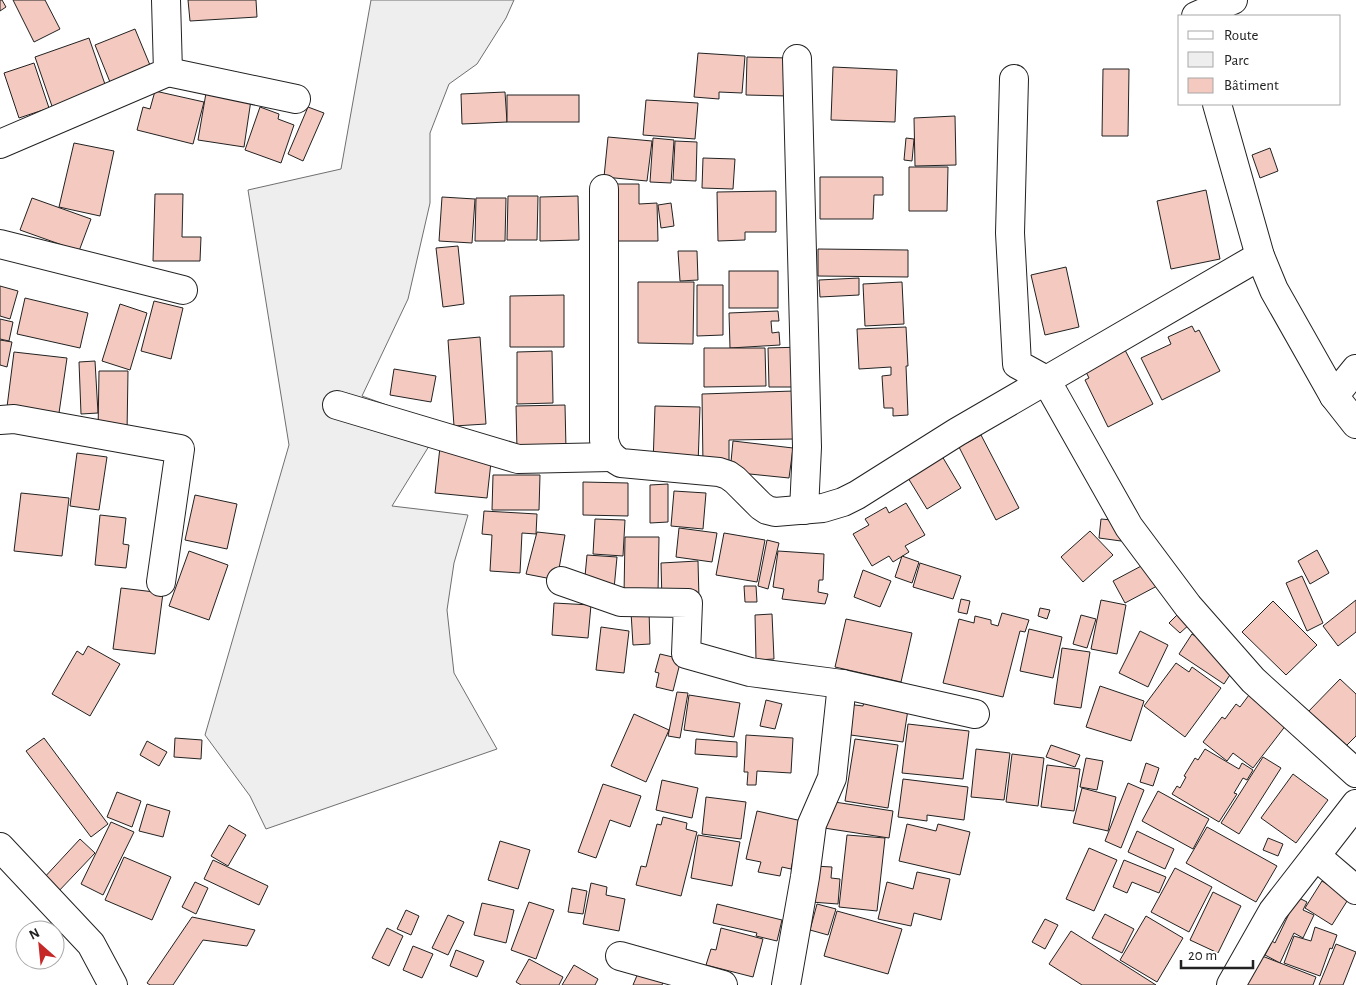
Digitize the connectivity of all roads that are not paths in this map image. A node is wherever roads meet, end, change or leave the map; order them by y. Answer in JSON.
{"nodes":[{"id":1,"x":166,"y":0,"type":"edge"},
{"id":2,"x":1192,"y":0,"type":"edge"},
{"id":3,"x":1233,"y":0,"type":"edge"},
{"id":4,"x":1196,"y":15,"type":"edge"},
{"id":5,"x":1198,"y":15,"type":"edge"},
{"id":6,"x":798,"y":59,"type":"dead end"},
{"id":7,"x":168,"y":72,"type":"junction"},
{"id":8,"x":1014,"y":79,"type":"dead end"},
{"id":9,"x":296,"y":99,"type":"dead end"},
{"id":10,"x":1217,"y":105,"type":"edge"},
{"id":11,"x":0,"y":144,"type":"edge"},
{"id":12,"x":604,"y":189,"type":"dead end"},
{"id":13,"x":0,"y":244,"type":"edge"},
{"id":14,"x":1260,"y":256,"type":"junction"},
{"id":15,"x":183,"y":290,"type":"dead end"},
{"id":16,"x":1356,"y":369,"type":"edge"},
{"id":17,"x":1046,"y":380,"type":"junction"},
{"id":18,"x":1334,"y":396,"type":"junction"},
{"id":19,"x":337,"y":405,"type":"dead end"},
{"id":20,"x":0,"y":420,"type":"edge"},
{"id":21,"x":1356,"y":424,"type":"edge"},
{"id":22,"x":612,"y":457,"type":"junction"},
{"id":23,"x":804,"y":510,"type":"junction"},
{"id":24,"x":161,"y":582,"type":"dead end"},
{"id":25,"x":561,"y":582,"type":"dead end"},
{"id":26,"x":842,"y":684,"type":"junction"},
{"id":27,"x":975,"y":714,"type":"dead end"},
{"id":28,"x":1356,"y":773,"type":"edge"},
{"id":29,"x":1356,"y":804,"type":"edge"},
{"id":30,"x":0,"y":847,"type":"edge"},
{"id":31,"x":1316,"y":856,"type":"junction"},
{"id":32,"x":1356,"y":890,"type":"edge"},
{"id":33,"x":620,"y":956,"type":"dead end"},
{"id":34,"x":113,"y":985,"type":"edge"},
{"id":35,"x":723,"y":985,"type":"edge"},
{"id":36,"x":786,"y":985,"type":"edge"},
{"id":37,"x":1232,"y":985,"type":"edge"}],
"edges":[{"from":1,"to":7,"type":"street"},
{"from":2,"to":4,"type":"street"},
{"from":3,"to":5,"type":"street"},
{"from":6,"to":23,"type":"street"},
{"from":7,"to":9,"type":"street"},
{"from":7,"to":11,"type":"street"},
{"from":8,"to":17,"type":"street"},
{"from":10,"to":14,"type":"street"},
{"from":12,"to":22,"type":"street"},
{"from":13,"to":15,"type":"street"},
{"from":14,"to":17,"type":"street"},
{"from":14,"to":18,"type":"street"},
{"from":16,"to":18,"type":"street"},
{"from":17,"to":23,"type":"street"},
{"from":17,"to":28,"type":"street"},
{"from":18,"to":21,"type":"street"},
{"from":19,"to":22,"type":"street"},
{"from":20,"to":24,"type":"street"},
{"from":22,"to":23,"type":"street"},
{"from":25,"to":26,"type":"street"},
{"from":26,"to":27,"type":"street"},
{"from":26,"to":36,"type":"street"},
{"from":29,"to":31,"type":"street"},
{"from":30,"to":34,"type":"street"},
{"from":31,"to":32,"type":"street"},
{"from":31,"to":37,"type":"street"},
{"from":33,"to":35,"type":"street"}]}
